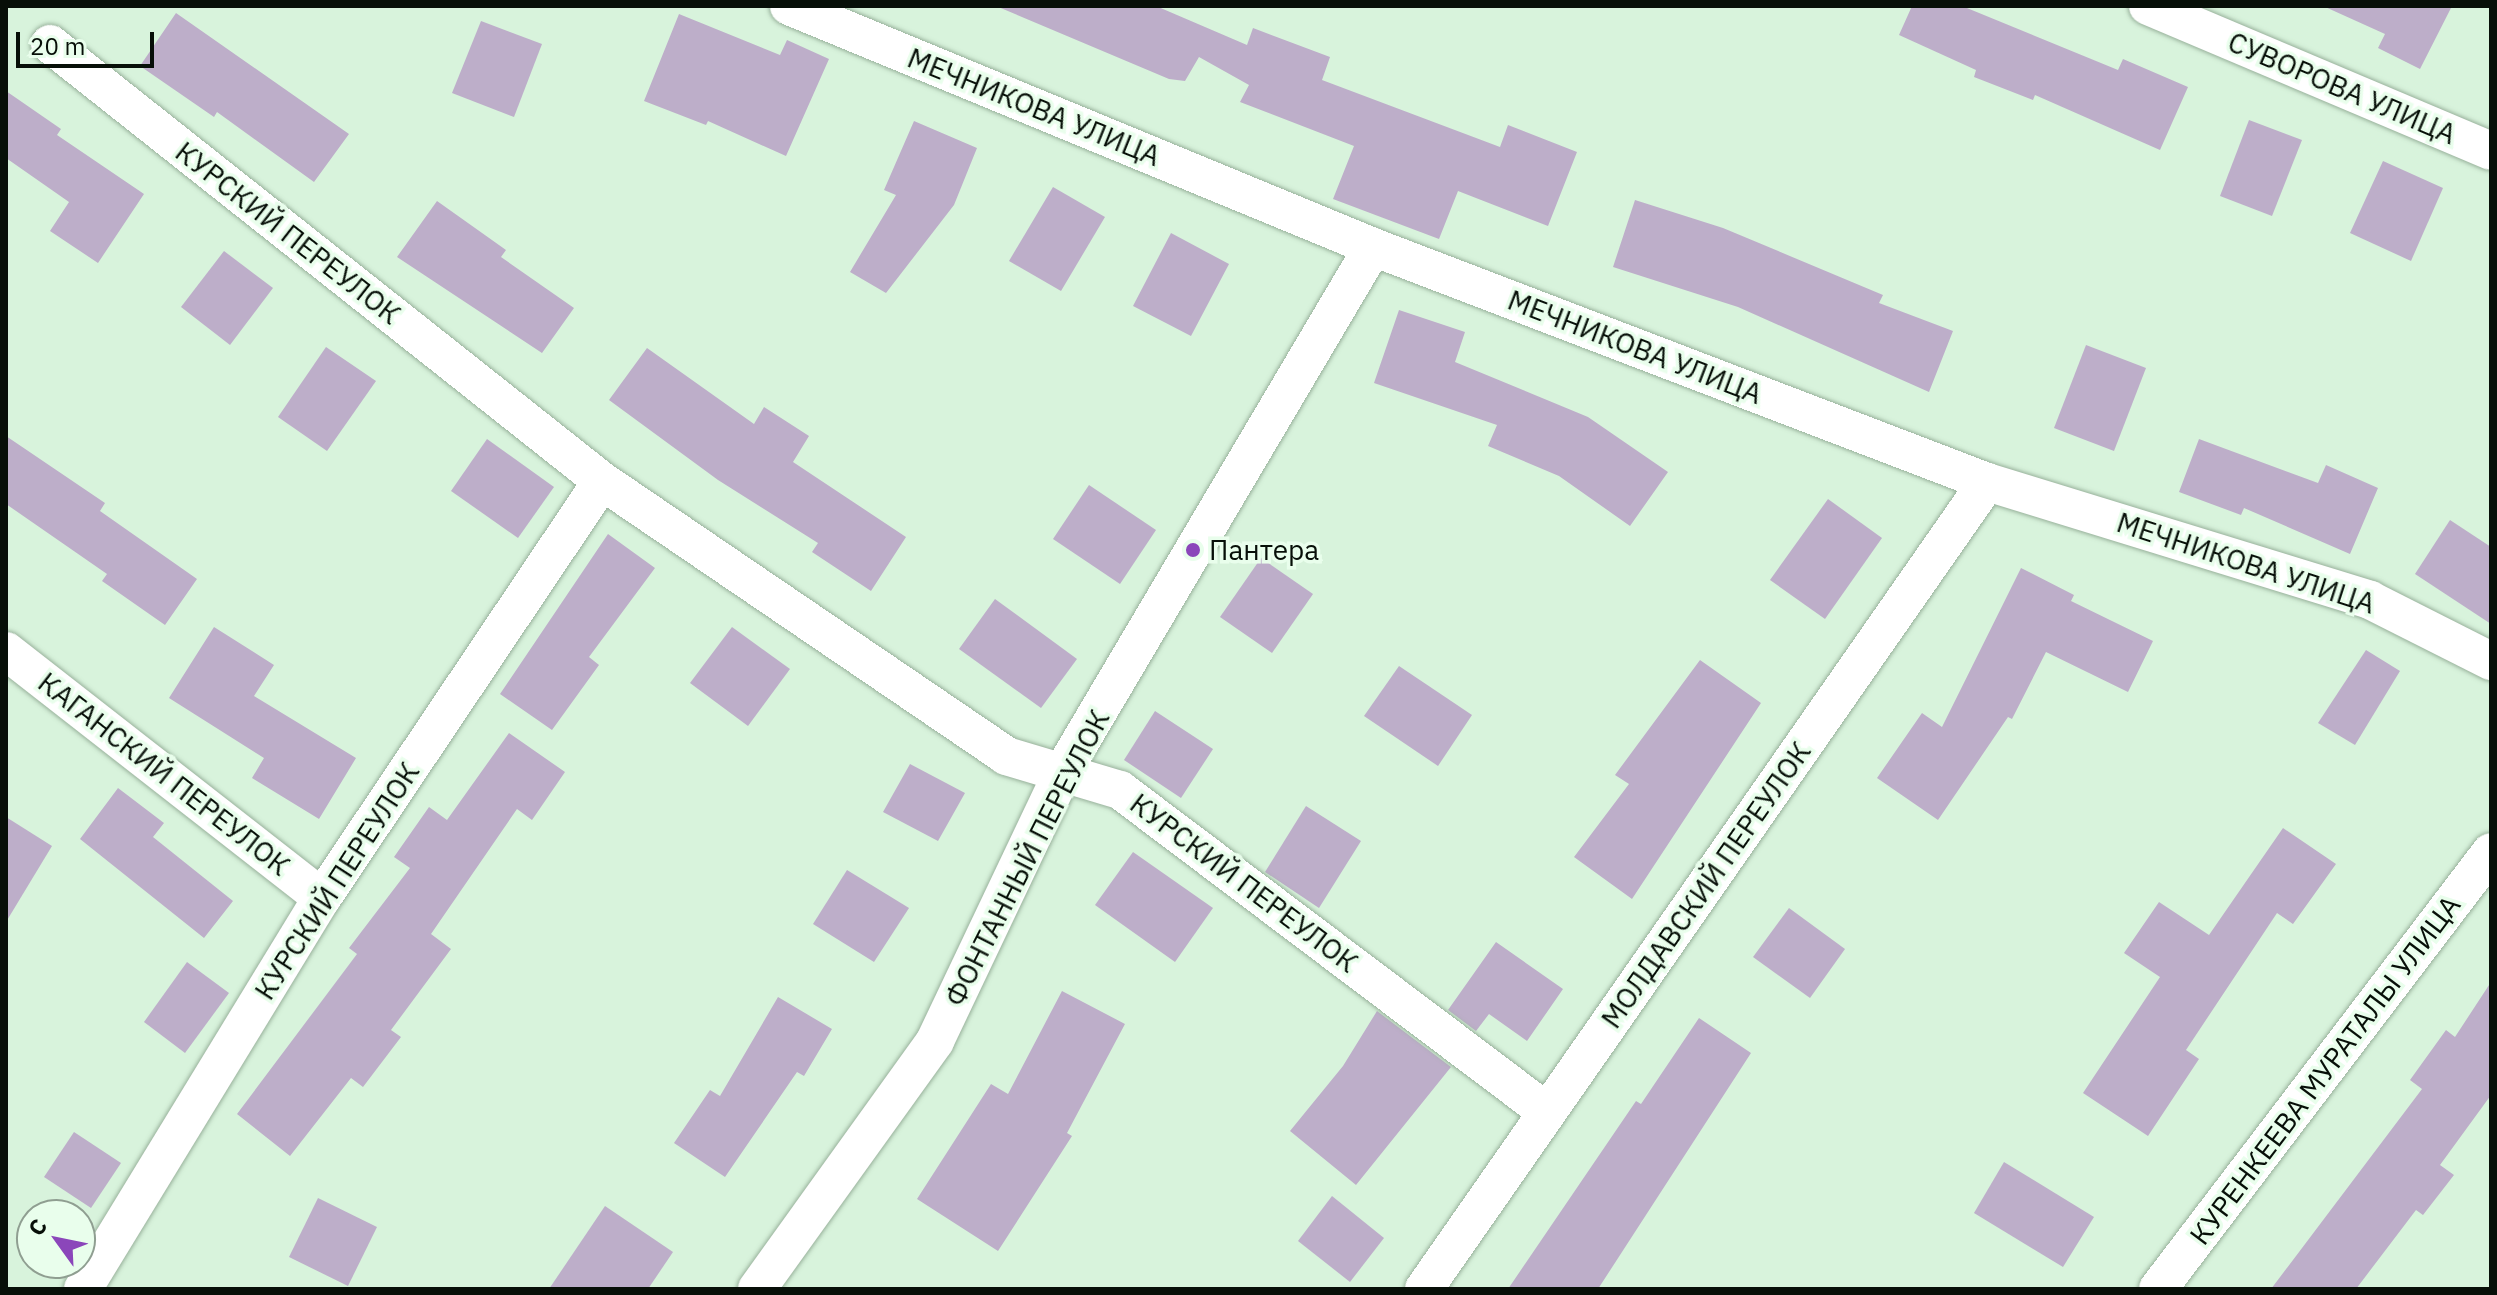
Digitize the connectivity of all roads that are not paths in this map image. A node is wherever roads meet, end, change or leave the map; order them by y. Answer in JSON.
{"nodes":[{"id":1,"x":789,"y":6,"type":"edge"},
{"id":2,"x":2148,"y":6,"type":"edge"},
{"id":3,"x":50,"y":44,"type":"dead end"},
{"id":4,"x":2491,"y":151,"type":"edge"},
{"id":5,"x":1373,"y":247,"type":"junction"},
{"id":6,"x":602,"y":481,"type":"junction"},
{"id":7,"x":1987,"y":482,"type":"junction"},
{"id":8,"x":6,"y":651,"type":"edge"},
{"id":9,"x":2491,"y":661,"type":"edge"},
{"id":10,"x":1063,"y":771,"type":"junction"},
{"id":11,"x":2491,"y":852,"type":"edge"},
{"id":12,"x":322,"y":898,"type":"junction"},
{"id":13,"x":1547,"y":1112,"type":"junction"},
{"id":14,"x":83,"y":1289,"type":"edge"},
{"id":15,"x":757,"y":1289,"type":"edge"},
{"id":16,"x":1424,"y":1289,"type":"edge"},
{"id":17,"x":2158,"y":1289,"type":"edge"}],
"edges":[{"from":1,"to":5,"type":"street","name":"МЕЧНИКОВА УЛИЦА"},
{"from":2,"to":4,"type":"street","name":"СУВОРОВА УЛИЦА"},
{"from":3,"to":6,"type":"street","name":"КУРСКИЙ ПЕРЕУЛОК"},
{"from":5,"to":7,"type":"street","name":"МЕЧНИКОВА УЛИЦА"},
{"from":5,"to":10,"type":"street","name":"ФОНТАННЫЙ ПЕРЕУЛОК"},
{"from":6,"to":10,"type":"street","name":"КУРСКИЙ ПЕРЕУЛОК"},
{"from":6,"to":12,"type":"street","name":"КУРСКИЙ ПЕРЕУЛОК"},
{"from":7,"to":9,"type":"street","name":"МЕЧНИКОВА УЛИЦА"},
{"from":7,"to":13,"type":"street","name":"МОЛДАВСКИЙ ПЕРЕУЛОК"},
{"from":8,"to":12,"type":"street","name":"КАГАНСКИЙ ПЕРЕУЛОК"},
{"from":10,"to":13,"type":"street","name":"КУРСКИЙ ПЕРЕУЛОК"},
{"from":10,"to":15,"type":"street","name":"ФОНТАННЫЙ ПЕРЕУЛОК"},
{"from":11,"to":17,"type":"street","name":"КУРЕНКЕЕВА МУРАТАЛЫ УЛИЦА"},
{"from":12,"to":14,"type":"street","name":"КУРСКИЙ ПЕРЕУЛОК"},
{"from":13,"to":16,"type":"street","name":"МОЛДАВСКИЙ ПЕРЕУЛОК"}]}
